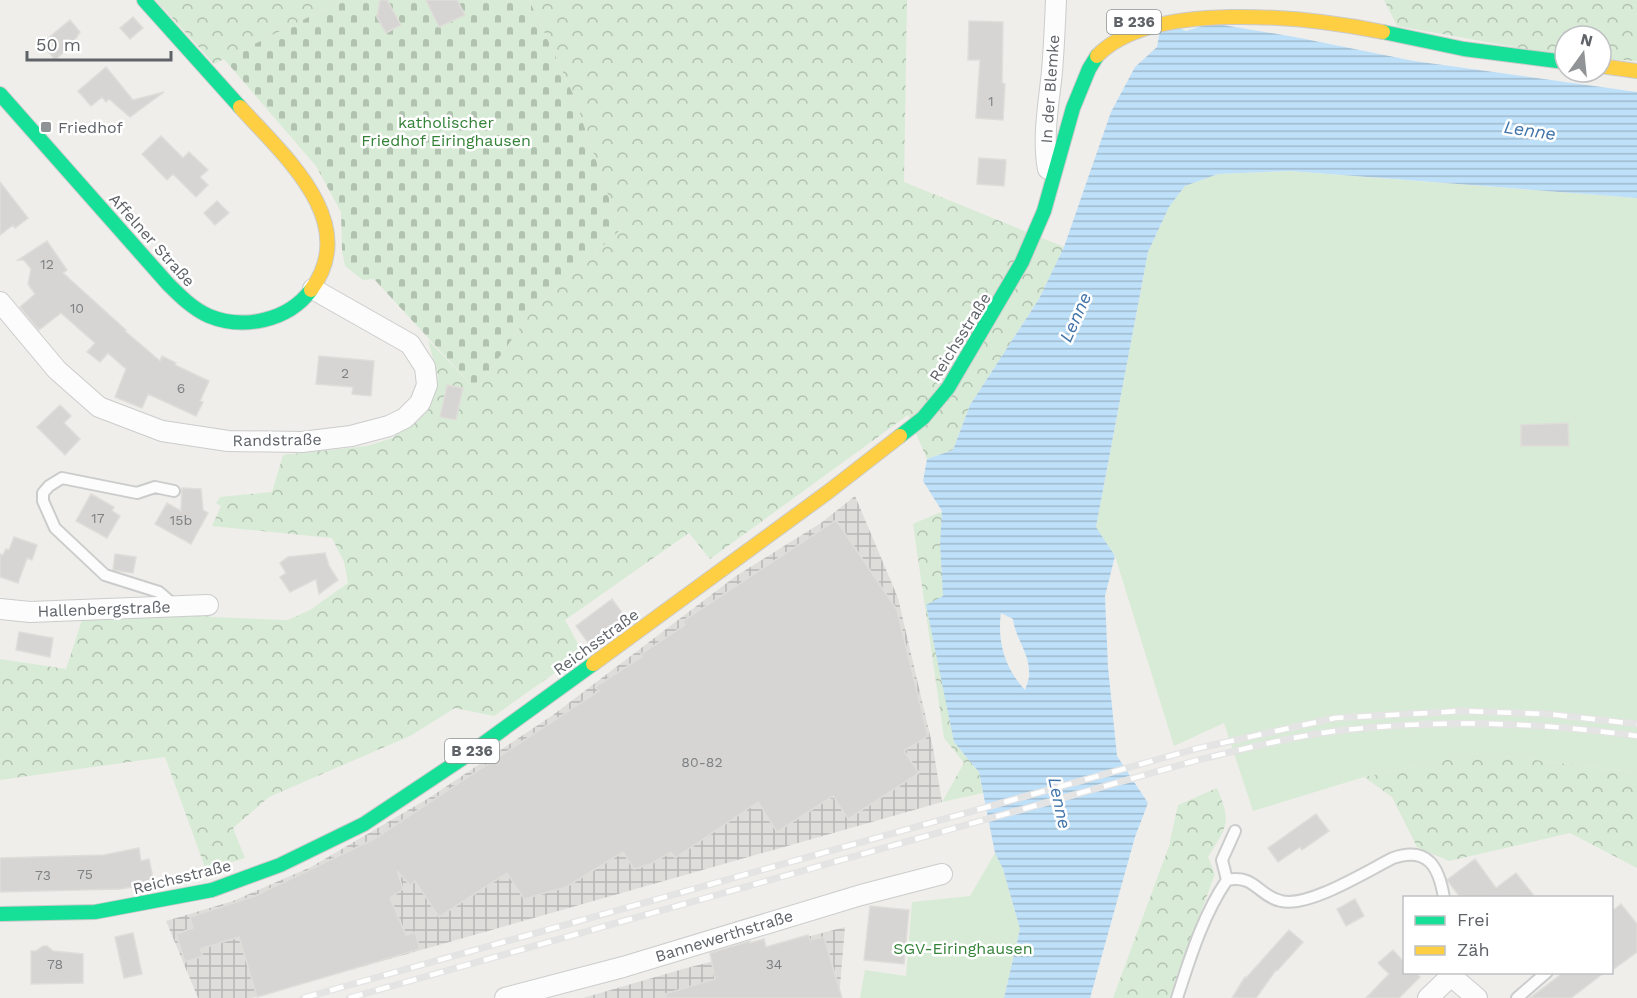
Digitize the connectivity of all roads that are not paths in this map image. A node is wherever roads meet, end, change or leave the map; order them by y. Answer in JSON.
{"nodes":[{"id":1,"x":144,"y":0,"type":"edge"},
{"id":2,"x":1056,"y":0,"type":"edge"},
{"id":3,"x":1247,"y":4,"type":"dead end"},
{"id":4,"x":1158,"y":10,"type":"dead end"},
{"id":5,"x":1553,"y":60,"type":"edge"},
{"id":6,"x":1613,"y":68,"type":"edge"},
{"id":7,"x":1637,"y":71,"type":"edge"},
{"id":8,"x":0,"y":94,"type":"edge"},
{"id":9,"x":1054,"y":176,"type":"junction"},
{"id":10,"x":313,"y":289,"type":"junction"},
{"id":11,"x":0,"y":302,"type":"edge"},
{"id":12,"x":174,"y":491,"type":"dead end"},
{"id":13,"x":208,"y":605,"type":"dead end"},
{"id":14,"x":176,"y":607,"type":"junction"},
{"id":15,"x":0,"y":609,"type":"edge"},
{"id":16,"x":1235,"y":831,"type":"dead end"},
{"id":17,"x":942,"y":874,"type":"dead end"},
{"id":18,"x":1227,"y":880,"type":"junction"},
{"id":19,"x":1444,"y":896,"type":"edge"},
{"id":20,"x":0,"y":914,"type":"edge"},
{"id":21,"x":1450,"y":974,"type":"edge"},
{"id":22,"x":1545,"y":974,"type":"edge"},
{"id":23,"x":506,"y":998,"type":"edge"},
{"id":24,"x":1177,"y":998,"type":"edge"},
{"id":25,"x":1428,"y":998,"type":"edge"},
{"id":26,"x":1477,"y":998,"type":"edge"},
{"id":27,"x":1517,"y":998,"type":"edge"}],
"edges":[{"from":1,"to":10,"type":"main road","name":"Affelner Straße"},
{"from":2,"to":9,"type":"street","name":"In der Blemke"},
{"from":3,"to":5,"type":"main road"},
{"from":4,"to":9,"type":"main road","number":"B 236"},
{"from":6,"to":7,"type":"main road"},
{"from":8,"to":10,"type":"main road","name":"Affelner Straße"},
{"from":9,"to":20,"type":"main road","name":"Reichsstraße","number":"B 236"},
{"from":10,"to":11,"type":"street","name":"Randstraße"},
{"from":12,"to":14,"type":"lane"},
{"from":13,"to":14,"type":"street","name":"Hallenbergstraße"},
{"from":14,"to":15,"type":"street","name":"Hallenbergstraße"},
{"from":16,"to":18,"type":"lane"},
{"from":17,"to":23,"type":"street","name":"Bannewerthstraße"},
{"from":18,"to":19,"type":"lane"},
{"from":18,"to":24,"type":"lane"},
{"from":21,"to":25,"type":"street"},
{"from":21,"to":26,"type":"street"},
{"from":22,"to":27,"type":"lane"}]}
